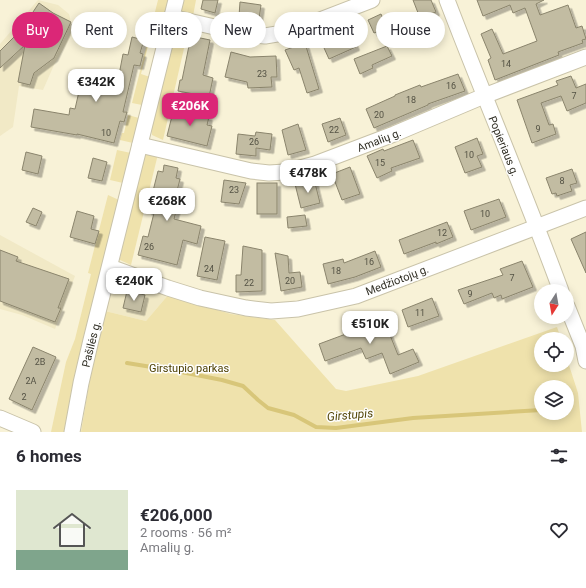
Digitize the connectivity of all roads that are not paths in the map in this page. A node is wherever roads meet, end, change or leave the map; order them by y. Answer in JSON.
{"nodes":[{"id":1,"x":176,"y":0,"type":"edge"},
{"id":2,"x":372,"y":0,"type":"edge"},
{"id":3,"x":447,"y":0,"type":"edge"},
{"id":4,"x":172,"y":12,"type":"edge"},
{"id":5,"x":202,"y":24,"type":"edge"},
{"id":6,"x":163,"y":48,"type":"edge"},
{"id":7,"x":586,"y":57,"type":"edge"},
{"id":8,"x":484,"y":96,"type":"junction"},
{"id":9,"x":140,"y":145,"type":"junction"},
{"id":10,"x":586,"y":208,"type":"edge"},
{"id":11,"x":538,"y":227,"type":"junction"},
{"id":12,"x":110,"y":266,"type":"junction"},
{"id":13,"x":558,"y":284,"type":"edge"},
{"id":14,"x":574,"y":324,"type":"edge"},
{"id":15,"x":586,"y":361,"type":"edge"},
{"id":16,"x":0,"y":418,"type":"edge"},
{"id":17,"x":33,"y":432,"type":"edge"},
{"id":18,"x":72,"y":432,"type":"edge"}],
"edges":[{"from":1,"to":4,"type":"street","name":"Pašilės g."},
{"from":2,"to":5,"type":"street"},
{"from":3,"to":8,"type":"street","name":"Popieriaus g."},
{"from":6,"to":9,"type":"street","name":"Pašilės g."},
{"from":7,"to":8,"type":"street","name":"Amalių g."},
{"from":8,"to":9,"type":"street","name":"Amalių g."},
{"from":8,"to":11,"type":"street","name":"Popieriaus g."},
{"from":9,"to":12,"type":"street","name":"Pašilės g."},
{"from":10,"to":11,"type":"street","name":"Medžiotojų g."},
{"from":11,"to":12,"type":"street","name":"Medžiotojų g."},
{"from":11,"to":13,"type":"street","name":"Popieriaus g."},
{"from":12,"to":18,"type":"street","name":"Pašilės g."},
{"from":14,"to":15,"type":"street"},
{"from":16,"to":17,"type":"street"}]}
